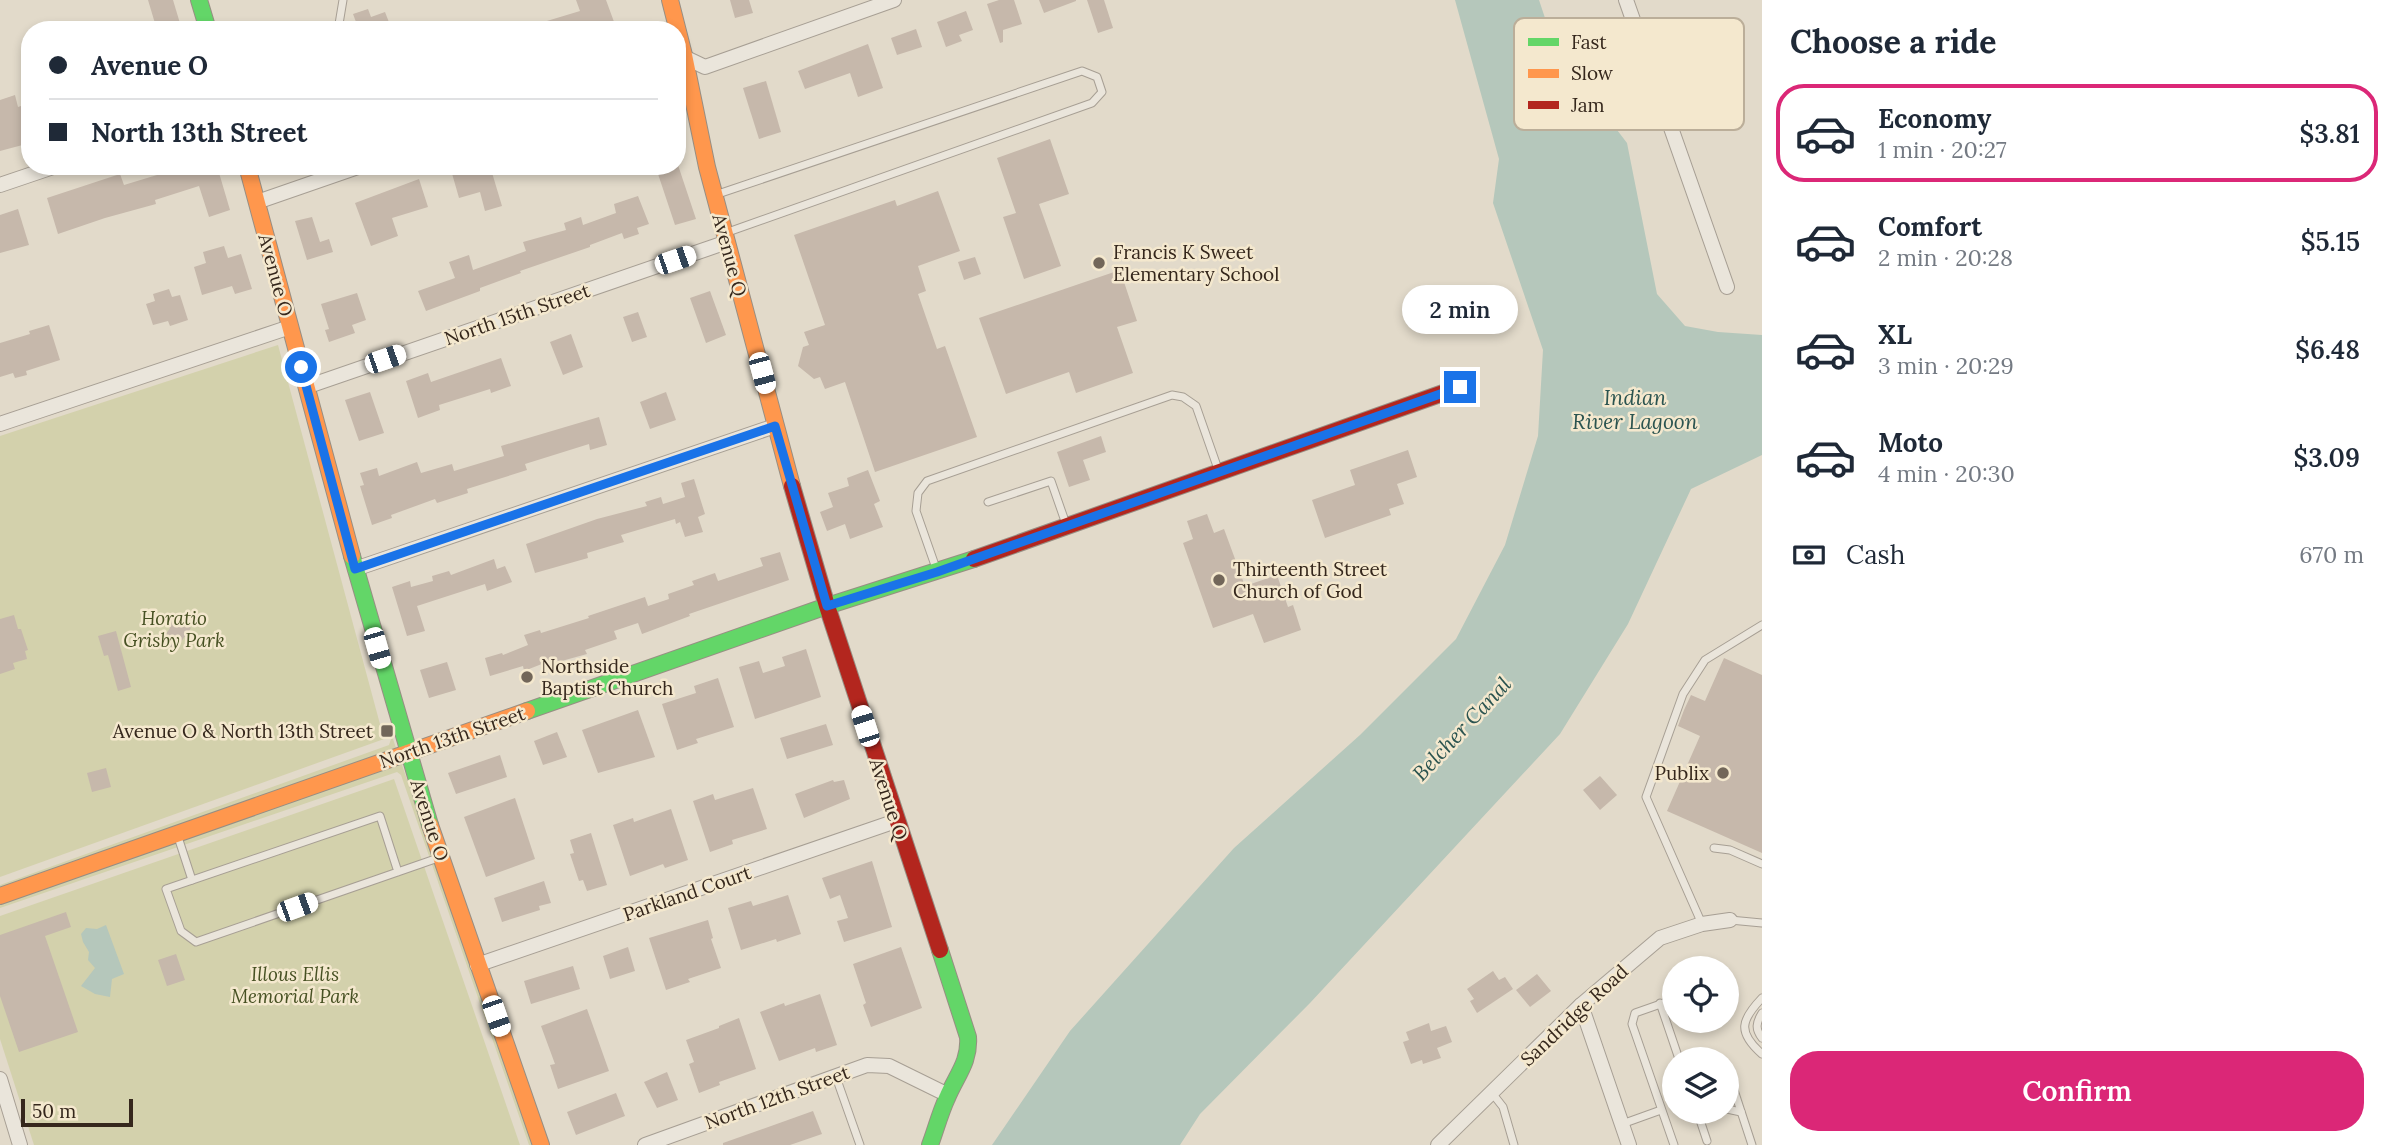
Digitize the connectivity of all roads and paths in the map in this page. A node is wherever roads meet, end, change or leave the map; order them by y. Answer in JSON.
{"nodes":[{"id":1,"x":199,"y":0,"type":"edge"},
{"id":2,"x":344,"y":0,"type":"edge"},
{"id":3,"x":670,"y":0,"type":"edge"},
{"id":4,"x":894,"y":0,"type":"edge"},
{"id":5,"x":1626,"y":0,"type":"edge"},
{"id":6,"x":1632,"y":18,"type":"edge"},
{"id":7,"x":205,"y":21,"type":"edge"},
{"id":8,"x":340,"y":21,"type":"edge"},
{"id":9,"x":674,"y":21,"type":"edge"},
{"id":10,"x":686,"y":59,"type":"edge"},
{"id":11,"x":686,"y":77,"type":"edge"},
{"id":12,"x":1672,"y":130,"type":"edge"},
{"id":13,"x":29,"y":175,"type":"edge"},
{"id":14,"x":250,"y":175,"type":"edge"},
{"id":15,"x":335,"y":175,"type":"edge"},
{"id":16,"x":0,"y":185,"type":"edge"},
{"id":17,"x":715,"y":196,"type":"junction"},
{"id":18,"x":257,"y":202,"type":"junction"},
{"id":19,"x":726,"y":238,"type":"junction"},
{"id":20,"x":1727,"y":287,"type":"dead end"},
{"id":21,"x":290,"y":327,"type":"junction"},
{"id":22,"x":306,"y":387,"type":"junction"},
{"id":23,"x":1460,"y":387,"type":"dead end"},
{"id":24,"x":0,"y":424,"type":"edge"},
{"id":25,"x":775,"y":426,"type":"junction"},
{"id":26,"x":1220,"y":472,"type":"junction"},
{"id":27,"x":988,"y":502,"type":"dead end"},
{"id":28,"x":1066,"y":526,"type":"junction"},
{"id":29,"x":355,"y":569,"type":"junction"},
{"id":30,"x":937,"y":572,"type":"junction"},
{"id":31,"x":827,"y":606,"type":"junction"},
{"id":32,"x":1762,"y":625,"type":"edge"},
{"id":33,"x":407,"y":752,"type":"junction"},
{"id":34,"x":896,"y":821,"type":"junction"},
{"id":35,"x":177,"y":833,"type":"junction"},
{"id":36,"x":1714,"y":848,"type":"dead end"},
{"id":37,"x":442,"y":857,"type":"junction"},
{"id":38,"x":1762,"y":864,"type":"edge"},
{"id":39,"x":398,"y":872,"type":"junction"},
{"id":40,"x":192,"y":880,"type":"junction"},
{"id":41,"x":0,"y":896,"type":"edge"},
{"id":42,"x":1730,"y":920,"type":"joint"},
{"id":43,"x":1762,"y":923,"type":"edge"},
{"id":44,"x":1702,"y":924,"type":"junction"},
{"id":45,"x":478,"y":965,"type":"junction"},
{"id":46,"x":1762,"y":998,"type":"edge"},
{"id":47,"x":1660,"y":1003,"type":"joint"},
{"id":48,"x":1581,"y":1005,"type":"junction"},
{"id":49,"x":1762,"y":1013,"type":"edge"},
{"id":50,"x":1762,"y":1038,"type":"edge"},
{"id":51,"x":1675,"y":1047,"type":"edge"},
{"id":52,"x":1762,"y":1054,"type":"edge"},
{"id":53,"x":836,"y":1076,"type":"junction"},
{"id":54,"x":0,"y":1079,"type":"edge"},
{"id":55,"x":1492,"y":1093,"type":"junction"},
{"id":56,"x":948,"y":1095,"type":"junction"},
{"id":57,"x":1739,"y":1106,"type":"edge"},
{"id":58,"x":1661,"y":1110,"type":"junction"},
{"id":59,"x":1741,"y":1112,"type":"joint"},
{"id":60,"x":1622,"y":1124,"type":"junction"},
{"id":61,"x":1702,"y":1124,"type":"edge"},
{"id":62,"x":1707,"y":1141,"type":"dead end"},
{"id":63,"x":648,"y":1144,"type":"edge"},
{"id":64,"x":20,"y":1145,"type":"edge"},
{"id":65,"x":541,"y":1145,"type":"edge"},
{"id":66,"x":860,"y":1145,"type":"edge"},
{"id":67,"x":930,"y":1145,"type":"edge"},
{"id":68,"x":1438,"y":1145,"type":"edge"},
{"id":69,"x":1514,"y":1145,"type":"edge"},
{"id":70,"x":1629,"y":1145,"type":"edge"},
{"id":71,"x":1674,"y":1145,"type":"edge"},
{"id":72,"x":1752,"y":1145,"type":"edge"}],
"edges":[{"from":1,"to":7,"type":"street"},
{"from":2,"to":8,"type":"lane"},
{"from":3,"to":9,"type":"street","name":"Avenue Q"},
{"from":4,"to":10,"type":"street"},
{"from":5,"to":6,"type":"street"},
{"from":11,"to":17,"type":"street","name":"Avenue Q"},
{"from":12,"to":20,"type":"street"},
{"from":13,"to":16,"type":"street"},
{"from":14,"to":18,"type":"street","name":"Avenue O"},
{"from":15,"to":18,"type":"street"},
{"from":17,"to":19,"type":"street","name":"Avenue Q"},
{"from":17,"to":19,"type":"lane"},
{"from":18,"to":21,"type":"street","name":"Avenue O"},
{"from":19,"to":22,"type":"street","name":"North 15th Street"},
{"from":19,"to":25,"type":"street","name":"Avenue Q"},
{"from":21,"to":22,"type":"street","name":"Avenue O"},
{"from":21,"to":24,"type":"street"},
{"from":22,"to":29,"type":"street","name":"Avenue O"},
{"from":23,"to":26,"type":"street","name":"North 13th Street"},
{"from":25,"to":29,"type":"street"},
{"from":25,"to":31,"type":"street","name":"Avenue Q"},
{"from":26,"to":28,"type":"street","name":"North 13th Street"},
{"from":26,"to":30,"type":"lane"},
{"from":27,"to":28,"type":"lane"},
{"from":28,"to":30,"type":"street","name":"North 13th Street"},
{"from":29,"to":33,"type":"street","name":"Avenue O"},
{"from":30,"to":31,"type":"street","name":"North 13th Street"},
{"from":31,"to":33,"type":"street","name":"North 13th Street"},
{"from":31,"to":34,"type":"street","name":"Avenue Q"},
{"from":32,"to":44,"type":"lane"},
{"from":33,"to":35,"type":"street","name":"North 13th Street"},
{"from":33,"to":37,"type":"street","name":"Avenue O"},
{"from":34,"to":45,"type":"street","name":"Parkland Court"},
{"from":34,"to":56,"type":"street","name":"Avenue Q"},
{"from":35,"to":40,"type":"lane"},
{"from":35,"to":41,"type":"street","name":"North 13th Street"},
{"from":36,"to":38,"type":"lane"},
{"from":37,"to":39,"type":"lane"},
{"from":37,"to":45,"type":"street","name":"Avenue O"},
{"from":39,"to":40,"type":"lane"},
{"from":39,"to":40,"type":"lane"},
{"from":42,"to":43,"type":"lane"},
{"from":42,"to":44,"type":"street","name":"Sandridge Road"},
{"from":44,"to":48,"type":"street","name":"Sandridge Road"},
{"from":45,"to":65,"type":"street","name":"Avenue O"},
{"from":46,"to":52,"type":"lane"},
{"from":47,"to":51,"type":"lane"},
{"from":47,"to":58,"type":"lane"},
{"from":48,"to":55,"type":"street","name":"Sandridge Road"},
{"from":48,"to":60,"type":"street"},
{"from":49,"to":50,"type":"lane"},
{"from":53,"to":56,"type":"street","name":"North 12th Street"},
{"from":53,"to":63,"type":"street","name":"North 12th Street"},
{"from":53,"to":66,"type":"lane"},
{"from":54,"to":64,"type":"street"},
{"from":55,"to":68,"type":"street","name":"Sandridge Road"},
{"from":55,"to":69,"type":"lane"},
{"from":56,"to":67,"type":"street","name":"Avenue Q"},
{"from":57,"to":59,"type":"lane"},
{"from":58,"to":60,"type":"lane"},
{"from":58,"to":71,"type":"lane"},
{"from":59,"to":72,"type":"lane"},
{"from":60,"to":70,"type":"street"},
{"from":61,"to":62,"type":"lane"}]}
